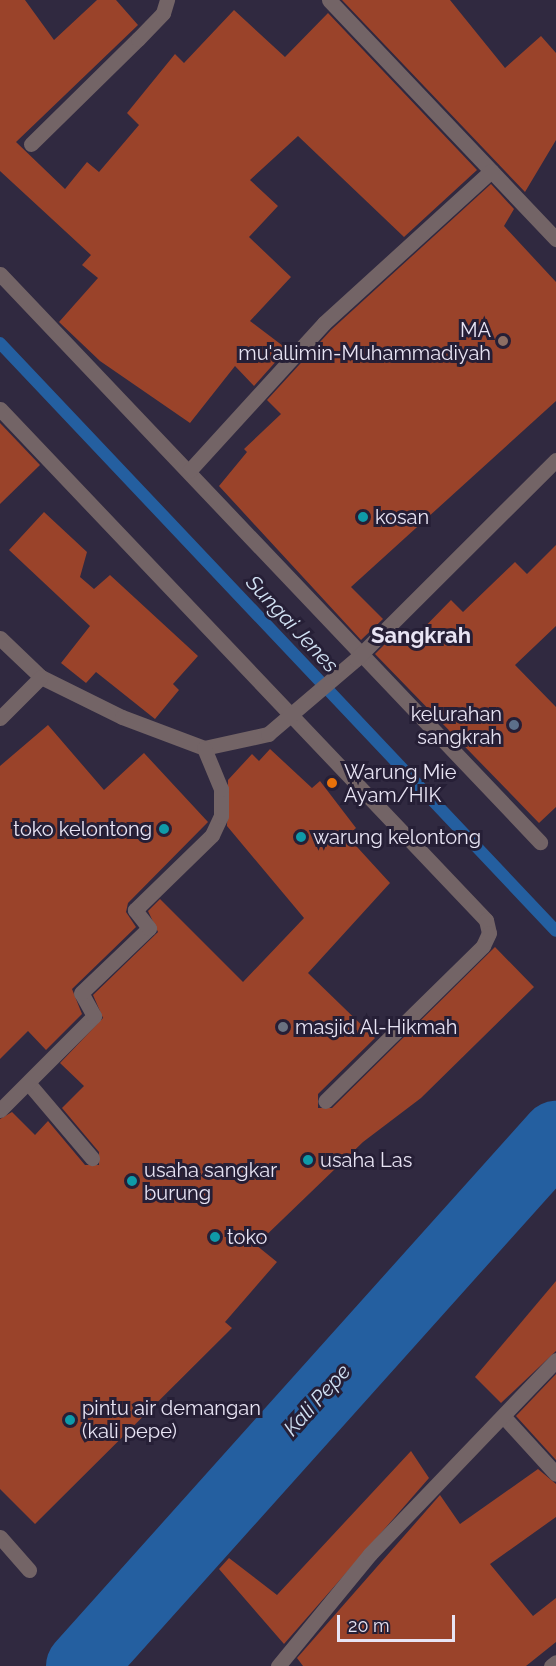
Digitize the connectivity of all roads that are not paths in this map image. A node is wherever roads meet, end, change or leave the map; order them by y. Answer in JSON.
{"nodes":[{"id":1,"x":166,"y":0,"type":"edge"},
{"id":2,"x":329,"y":0,"type":"edge"},
{"id":3,"x":31,"y":144,"type":"dead end"},
{"id":4,"x":491,"y":171,"type":"junction"},
{"id":5,"x":556,"y":239,"type":"edge"},
{"id":6,"x":0,"y":274,"type":"edge"},
{"id":7,"x":0,"y":410,"type":"edge"},
{"id":8,"x":556,"y":459,"type":"edge"},
{"id":9,"x":189,"y":471,"type":"junction"},
{"id":10,"x":0,"y":638,"type":"edge"},
{"id":11,"x":358,"y":657,"type":"junction"},
{"id":12,"x":41,"y":676,"type":"junction"},
{"id":13,"x":295,"y":713,"type":"junction"},
{"id":14,"x":0,"y":718,"type":"edge"},
{"id":15,"x":204,"y":748,"type":"junction"},
{"id":16,"x":540,"y":842,"type":"dead end"},
{"id":17,"x":30,"y":1085,"type":"junction"},
{"id":18,"x":325,"y":1101,"type":"dead end"},
{"id":19,"x":0,"y":1110,"type":"edge"},
{"id":20,"x":92,"y":1158,"type":"dead end"},
{"id":21,"x":556,"y":1360,"type":"edge"},
{"id":22,"x":504,"y":1417,"type":"junction"},
{"id":23,"x":556,"y":1474,"type":"edge"},
{"id":24,"x":0,"y":1537,"type":"edge"},
{"id":25,"x":28,"y":1570,"type":"dead end"},
{"id":26,"x":556,"y":1662,"type":"edge"},
{"id":27,"x":278,"y":1666,"type":"edge"},
{"id":28,"x":551,"y":1666,"type":"edge"}],
"edges":[{"from":1,"to":3,"type":"street"},
{"from":2,"to":4,"type":"street"},
{"from":4,"to":5,"type":"street"},
{"from":4,"to":9,"type":"street"},
{"from":6,"to":9,"type":"street"},
{"from":7,"to":13,"type":"street"},
{"from":8,"to":11,"type":"street"},
{"from":9,"to":11,"type":"street"},
{"from":10,"to":12,"type":"street"},
{"from":11,"to":13,"type":"street"},
{"from":11,"to":16,"type":"street"},
{"from":12,"to":14,"type":"street"},
{"from":12,"to":15,"type":"street"},
{"from":13,"to":15,"type":"street"},
{"from":13,"to":18,"type":"street"},
{"from":15,"to":17,"type":"street"},
{"from":17,"to":19,"type":"street"},
{"from":17,"to":20,"type":"street"},
{"from":21,"to":22,"type":"street"},
{"from":22,"to":23,"type":"street"},
{"from":22,"to":27,"type":"street"},
{"from":24,"to":25,"type":"street"},
{"from":26,"to":28,"type":"street"}]}
